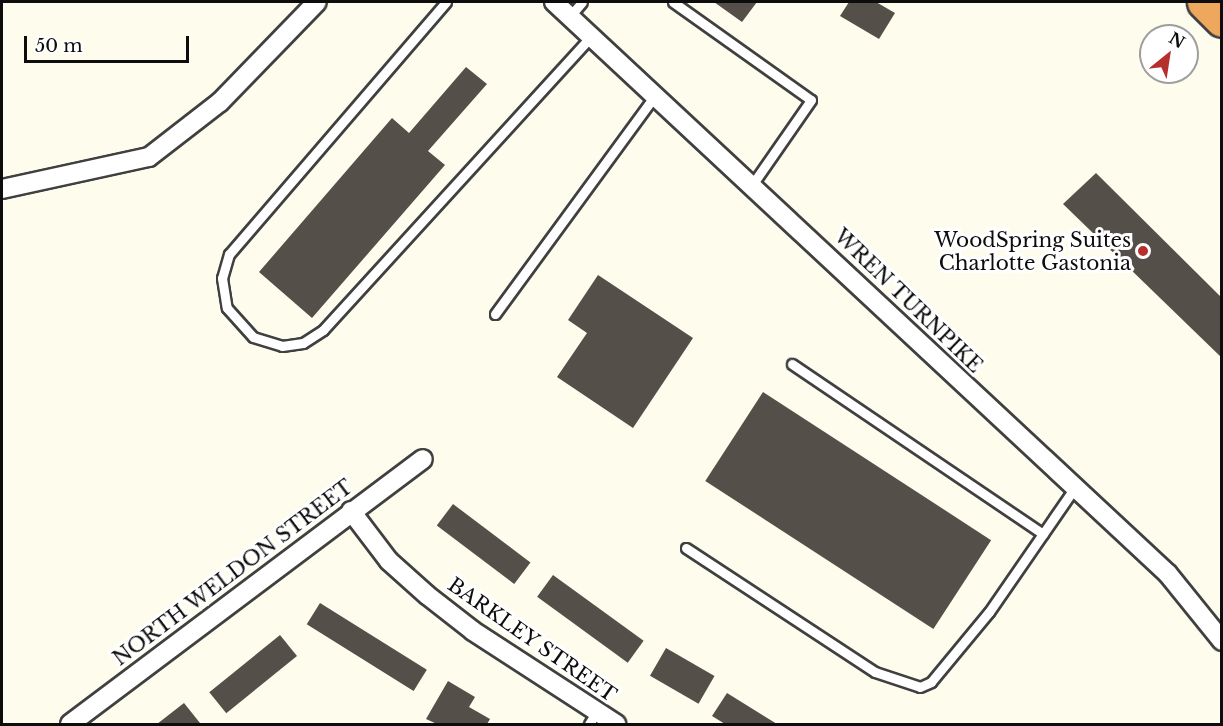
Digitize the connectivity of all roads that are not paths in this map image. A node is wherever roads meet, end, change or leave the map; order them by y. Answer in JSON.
{"nodes":[{"id":1,"x":317,"y":2,"type":"edge"},
{"id":2,"x":446,"y":2,"type":"edge"},
{"id":3,"x":554,"y":2,"type":"edge"},
{"id":4,"x":582,"y":2,"type":"edge"},
{"id":5,"x":673,"y":2,"type":"edge"},
{"id":6,"x":1204,"y":2,"type":"edge"},
{"id":7,"x":570,"y":16,"type":"junction"},
{"id":8,"x":1221,"y":20,"type":"edge"},
{"id":9,"x":592,"y":35,"type":"junction"},
{"id":10,"x":655,"y":95,"type":"junction"},
{"id":11,"x":752,"y":185,"type":"junction"},
{"id":12,"x":2,"y":189,"type":"edge"},
{"id":13,"x":495,"y":314,"type":"dead end"},
{"id":14,"x":792,"y":364,"type":"dead end"},
{"id":15,"x":423,"y":459,"type":"dead end"},
{"id":16,"x":1074,"y":489,"type":"junction"},
{"id":17,"x":351,"y":511,"type":"junction"},
{"id":18,"x":1042,"y":534,"type":"junction"},
{"id":19,"x":686,"y":548,"type":"dead end"},
{"id":20,"x":1221,"y":641,"type":"edge"},
{"id":21,"x":593,"y":719,"type":"edge"},
{"id":22,"x":70,"y":724,"type":"edge"},
{"id":23,"x":616,"y":724,"type":"edge"}],
"edges":[{"from":1,"to":12,"type":"street"},
{"from":2,"to":9,"type":"lane"},
{"from":3,"to":7,"type":"street","name":"WREN TURNPIKE"},
{"from":4,"to":7,"type":"lane"},
{"from":5,"to":11,"type":"lane"},
{"from":6,"to":8,"type":"highway"},
{"from":7,"to":9,"type":"street","name":"WREN TURNPIKE"},
{"from":9,"to":10,"type":"street","name":"WREN TURNPIKE"},
{"from":10,"to":11,"type":"street","name":"WREN TURNPIKE"},
{"from":10,"to":13,"type":"lane"},
{"from":11,"to":16,"type":"street","name":"WREN TURNPIKE"},
{"from":14,"to":18,"type":"lane"},
{"from":15,"to":17,"type":"street","name":"NORTH WELDON STREET"},
{"from":16,"to":18,"type":"lane"},
{"from":16,"to":20,"type":"street","name":"WREN TURNPIKE"},
{"from":17,"to":21,"type":"street","name":"BARKLEY STREET"},
{"from":17,"to":22,"type":"street","name":"NORTH WELDON STREET"},
{"from":18,"to":19,"type":"lane"},
{"from":21,"to":23,"type":"street","name":"BARKLEY STREET"}]}
